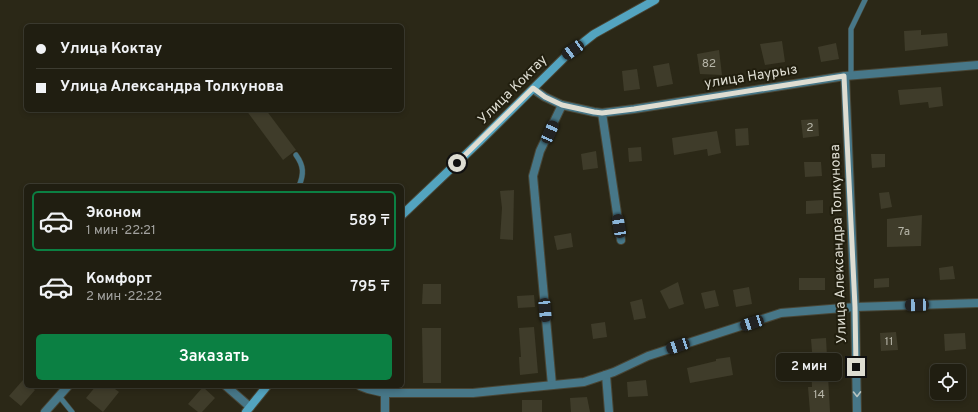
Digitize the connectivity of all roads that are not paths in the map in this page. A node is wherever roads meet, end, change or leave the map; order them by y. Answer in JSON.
{"nodes":[{"id":1,"x":655,"y":0,"type":"edge"},
{"id":2,"x":864,"y":0,"type":"edge"},
{"id":3,"x":978,"y":65,"type":"edge"},
{"id":4,"x":848,"y":75,"type":"junction"},
{"id":5,"x":533,"y":88,"type":"junction"},
{"id":6,"x":562,"y":105,"type":"junction"},
{"id":7,"x":602,"y":113,"type":"junction"},
{"id":8,"x":296,"y":155,"type":"dead end"},
{"id":9,"x":300,"y":184,"type":"edge"},
{"id":10,"x":404,"y":213,"type":"edge"},
{"id":11,"x":621,"y":240,"type":"dead end"},
{"id":12,"x":978,"y":303,"type":"edge"},
{"id":13,"x":855,"y":307,"type":"junction"},
{"id":14,"x":606,"y":375,"type":"junction"},
{"id":15,"x":552,"y":385,"type":"junction"},
{"id":16,"x":66,"y":388,"type":"edge"},
{"id":17,"x":228,"y":388,"type":"edge"},
{"id":18,"x":264,"y":388,"type":"edge"},
{"id":19,"x":365,"y":388,"type":"edge"},
{"id":20,"x":385,"y":390,"type":"edge"},
{"id":21,"x":59,"y":396,"type":"junction"},
{"id":22,"x":248,"y":409,"type":"edge"},
{"id":23,"x":45,"y":412,"type":"edge"},
{"id":24,"x":72,"y":412,"type":"edge"},
{"id":25,"x":385,"y":412,"type":"edge"},
{"id":26,"x":609,"y":412,"type":"edge"},
{"id":27,"x":857,"y":412,"type":"edge"}],
"edges":[{"from":1,"to":5,"type":"street","name":"Улица Коктау"},
{"from":2,"to":4,"type":"lane"},
{"from":3,"to":4,"type":"street","name":"улица Наурыз"},
{"from":4,"to":7,"type":"street","name":"улица Наурыз"},
{"from":4,"to":13,"type":"street","name":"Улица Александра Толкунова"},
{"from":5,"to":6,"type":"street","name":"улица Наурыз"},
{"from":5,"to":10,"type":"street","name":"Улица Коктау"},
{"from":6,"to":7,"type":"street","name":"улица Наурыз"},
{"from":6,"to":15,"type":"street"},
{"from":7,"to":11,"type":"street"},
{"from":8,"to":9,"type":"lane"},
{"from":12,"to":13,"type":"street"},
{"from":13,"to":14,"type":"street"},
{"from":13,"to":27,"type":"street","name":"Улица Александра Толкунова","one_way":true},
{"from":14,"to":15,"type":"street"},
{"from":14,"to":26,"type":"street"},
{"from":15,"to":20,"type":"street"},
{"from":16,"to":21,"type":"street"},
{"from":17,"to":22,"type":"street"},
{"from":18,"to":22,"type":"street"},
{"from":19,"to":20,"type":"street"},
{"from":20,"to":25,"type":"street"},
{"from":21,"to":23,"type":"street"},
{"from":21,"to":24,"type":"lane"}]}
